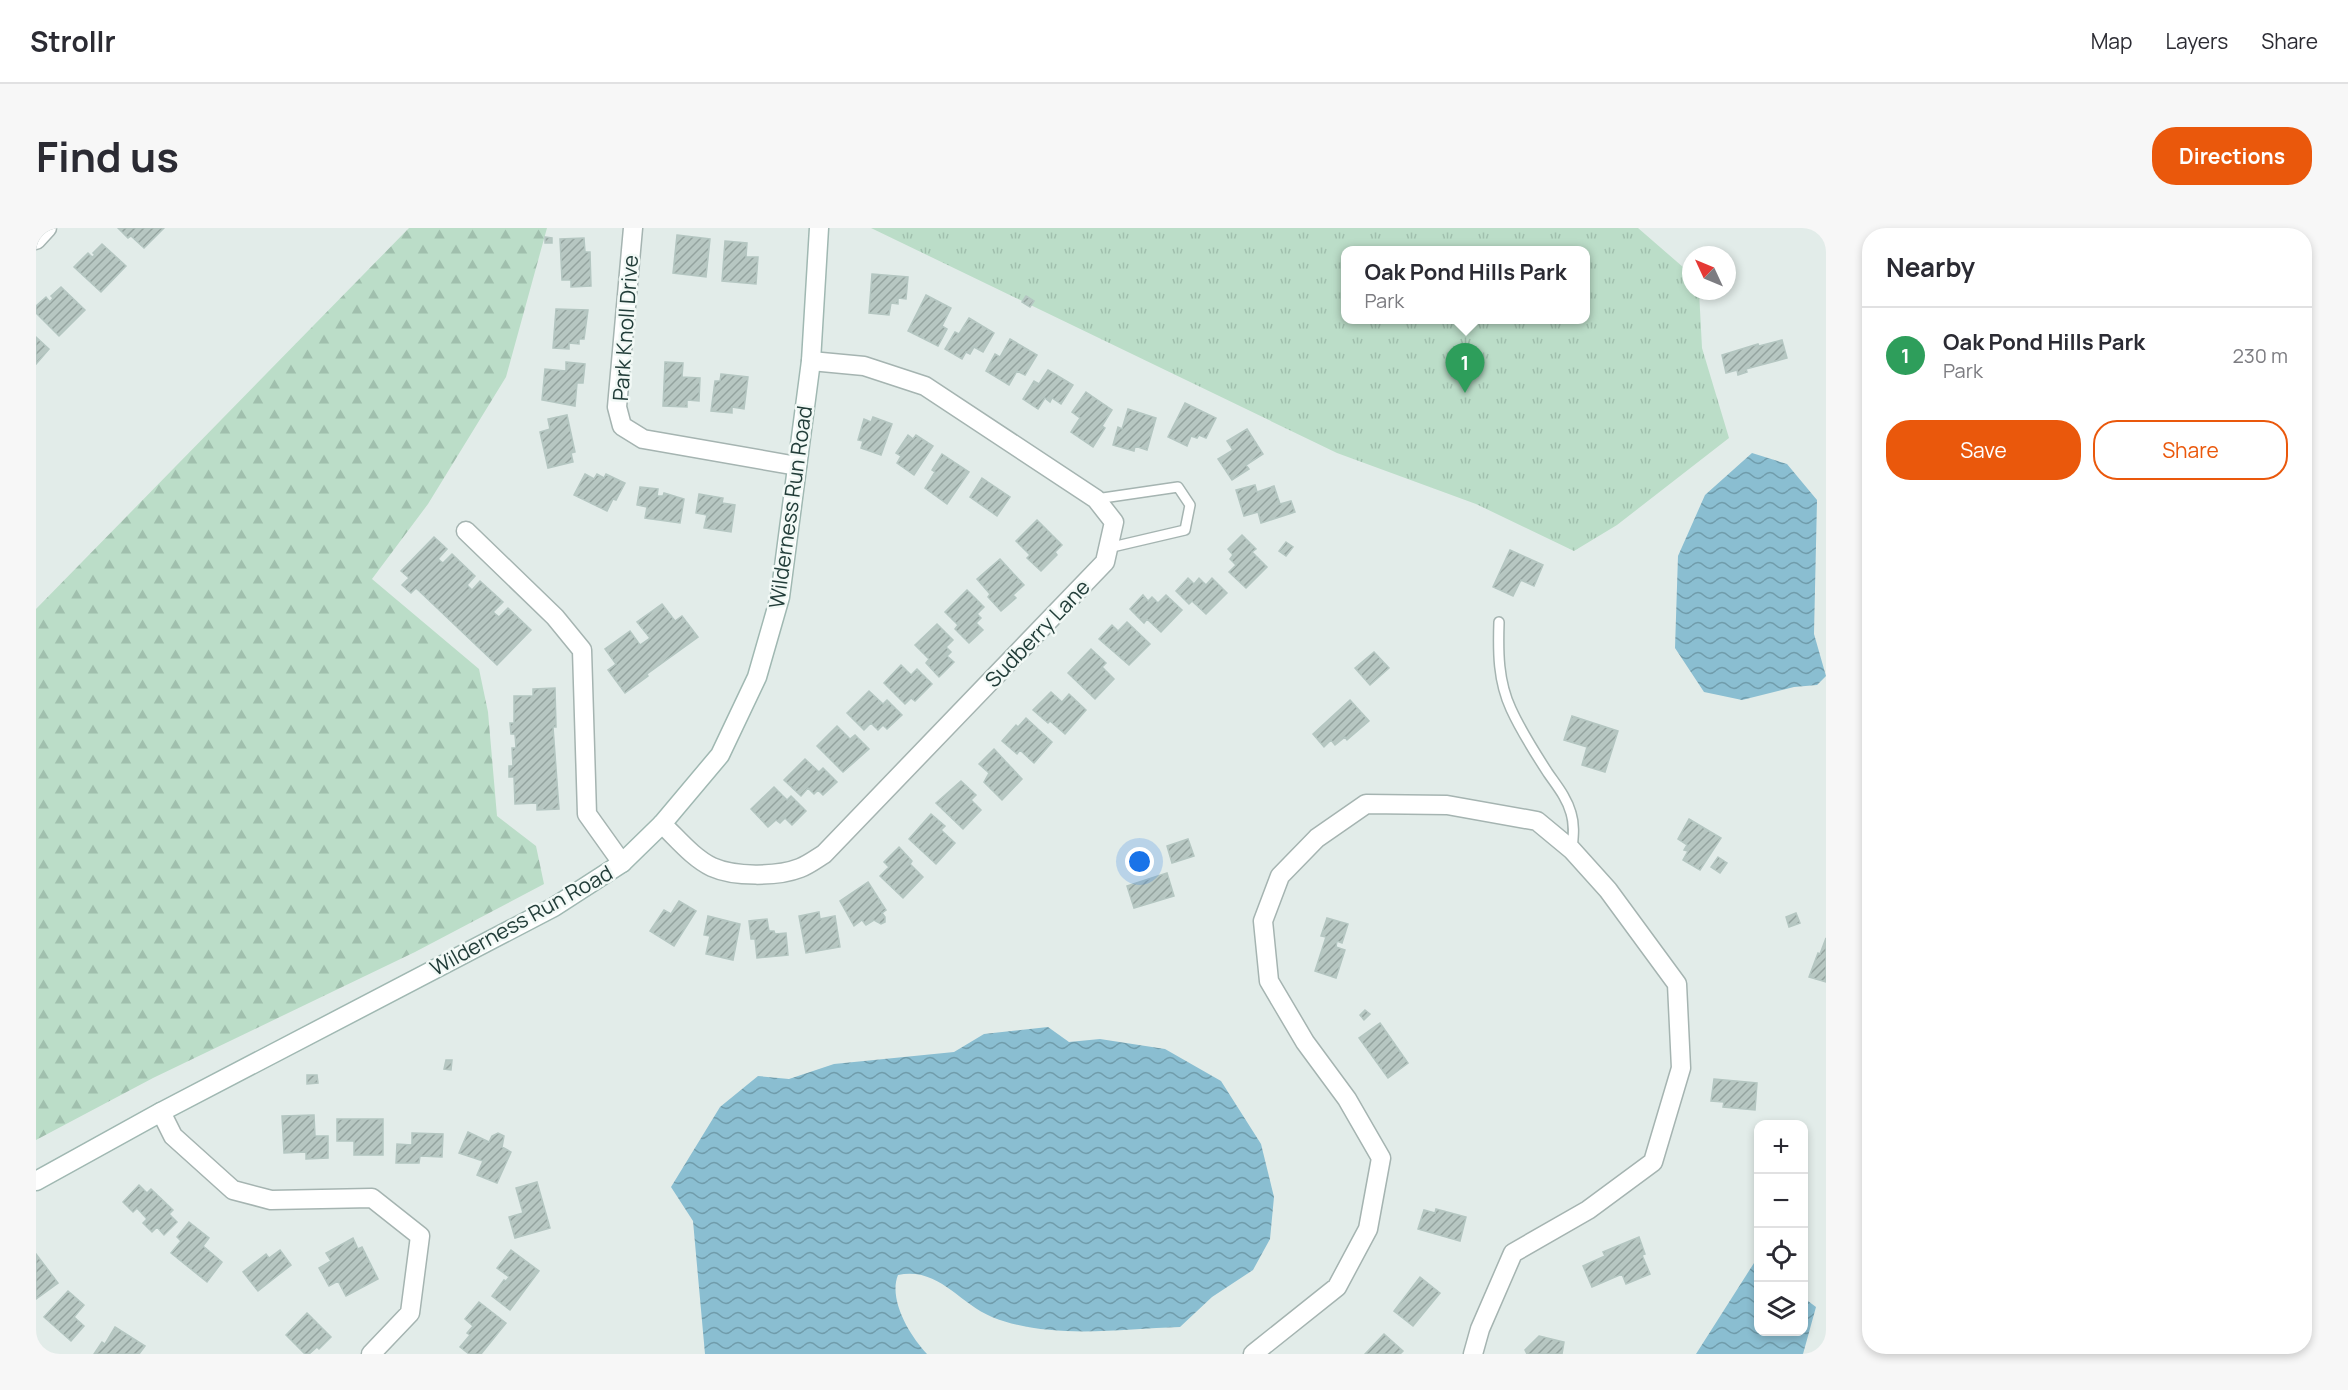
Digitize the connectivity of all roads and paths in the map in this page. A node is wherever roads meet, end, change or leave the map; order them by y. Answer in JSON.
{"nodes":[{"id":1,"x":47,"y":228,"type":"edge"},
{"id":2,"x":633,"y":228,"type":"edge"},
{"id":3,"x":819,"y":228,"type":"edge"},
{"id":4,"x":36,"y":240,"type":"edge"},
{"id":5,"x":811,"y":360,"type":"junction"},
{"id":6,"x":797,"y":466,"type":"junction"},
{"id":7,"x":1096,"y":499,"type":"junction"},
{"id":8,"x":466,"y":531,"type":"dead end"},
{"id":9,"x":1108,"y":548,"type":"junction"},
{"id":10,"x":1499,"y":622,"type":"dead end"},
{"id":11,"x":662,"y":824,"type":"junction"},
{"id":12,"x":1572,"y":850,"type":"junction"},
{"id":13,"x":622,"y":863,"type":"junction"},
{"id":14,"x":161,"y":1113,"type":"junction"},
{"id":15,"x":36,"y":1180,"type":"edge"},
{"id":16,"x":371,"y":1354,"type":"edge"},
{"id":17,"x":1253,"y":1354,"type":"edge"},
{"id":18,"x":1473,"y":1354,"type":"edge"}],
"edges":[{"from":1,"to":4,"type":"street"},
{"from":2,"to":6,"type":"street","name":"Park Knoll Drive"},
{"from":3,"to":5,"type":"street","name":"Wilderness Run Road"},
{"from":5,"to":6,"type":"street","name":"Wilderness Run Road"},
{"from":5,"to":7,"type":"street","name":"Sudberry Lane"},
{"from":6,"to":11,"type":"street","name":"Wilderness Run Road"},
{"from":7,"to":9,"type":"street","name":"Sudberry Lane"},
{"from":7,"to":9,"type":"lane"},
{"from":8,"to":13,"type":"street"},
{"from":9,"to":11,"type":"street","name":"Sudberry Lane"},
{"from":10,"to":12,"type":"lane"},
{"from":11,"to":13,"type":"street","name":"Wilderness Run Road"},
{"from":12,"to":17,"type":"street"},
{"from":12,"to":18,"type":"street"},
{"from":13,"to":14,"type":"street","name":"Wilderness Run Road"},
{"from":14,"to":15,"type":"street","name":"Wilderness Run Road"},
{"from":14,"to":16,"type":"street"}]}
